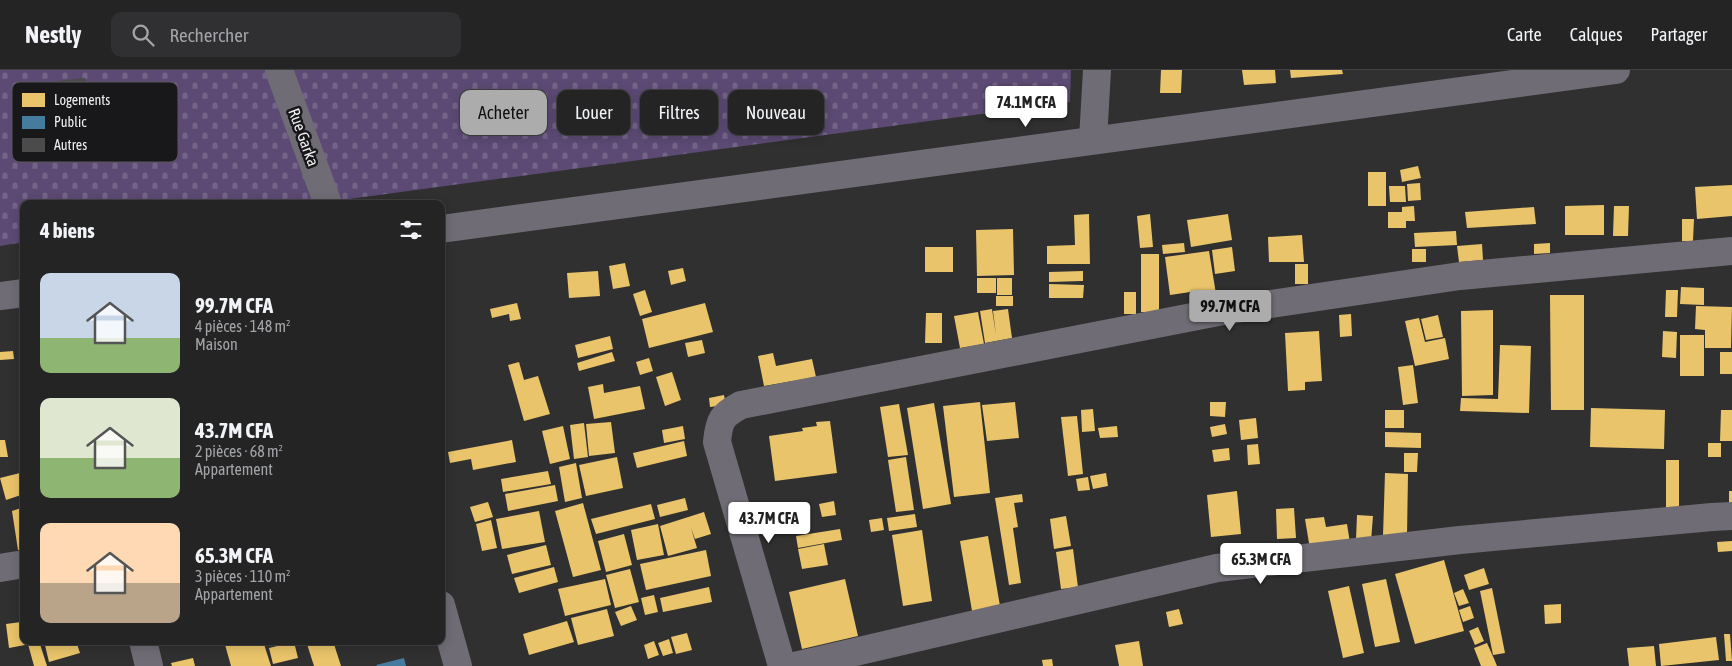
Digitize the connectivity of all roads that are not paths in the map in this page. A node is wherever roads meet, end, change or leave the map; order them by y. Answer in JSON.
{"nodes":[{"id":1,"x":279,"y":70,"type":"edge"},
{"id":2,"x":1097,"y":70,"type":"edge"},
{"id":3,"x":1616,"y":70,"type":"edge"},
{"id":4,"x":1093,"y":140,"type":"junction"},
{"id":5,"x":327,"y":200,"type":"edge"},
{"id":6,"x":445,"y":228,"type":"edge"},
{"id":7,"x":1732,"y":251,"type":"edge"},
{"id":8,"x":20,"y":293,"type":"edge"},
{"id":9,"x":0,"y":296,"type":"edge"},
{"id":10,"x":1732,"y":516,"type":"edge"},
{"id":11,"x":20,"y":565,"type":"edge"},
{"id":12,"x":0,"y":568,"type":"edge"},
{"id":13,"x":445,"y":619,"type":"edge"},
{"id":14,"x":144,"y":645,"type":"edge"},
{"id":15,"x":149,"y":666,"type":"edge"},
{"id":16,"x":458,"y":666,"type":"edge"},
{"id":17,"x":782,"y":666,"type":"edge"},
{"id":18,"x":795,"y":666,"type":"edge"}],
"edges":[{"from":1,"to":5,"type":"street","name":"Rue Garka"},
{"from":2,"to":4,"type":"street"},
{"from":3,"to":4,"type":"street"},
{"from":4,"to":6,"type":"street"},
{"from":7,"to":17,"type":"street"},
{"from":8,"to":9,"type":"street"},
{"from":10,"to":18,"type":"street"},
{"from":11,"to":12,"type":"street"},
{"from":13,"to":16,"type":"street"},
{"from":14,"to":15,"type":"street"}]}
